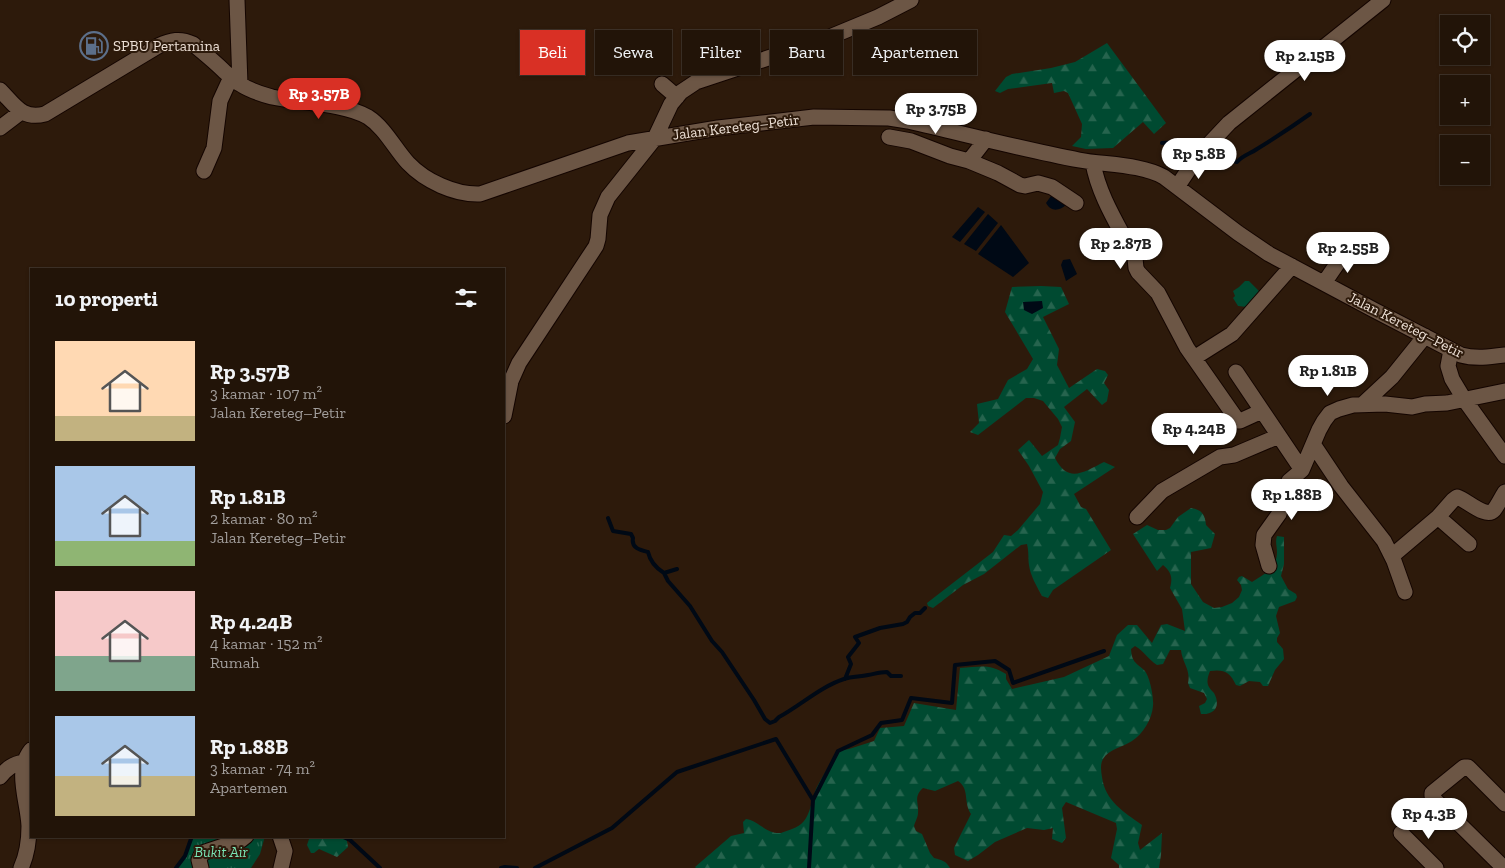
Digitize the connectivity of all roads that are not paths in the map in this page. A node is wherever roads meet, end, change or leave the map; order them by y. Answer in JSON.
{"nodes":[{"id":1,"x":237,"y":0,"type":"edge"},
{"id":2,"x":911,"y":0,"type":"edge"},
{"id":3,"x":1383,"y":0,"type":"edge"},
{"id":4,"x":236,"y":80,"type":"junction"},
{"id":5,"x":662,"y":84,"type":"dead end"},
{"id":6,"x":0,"y":90,"type":"edge"},
{"id":7,"x":677,"y":96,"type":"junction"},
{"id":8,"x":21,"y":112,"type":"junction"},
{"id":9,"x":0,"y":128,"type":"edge"},
{"id":10,"x":890,"y":137,"type":"dead end"},
{"id":11,"x":655,"y":138,"type":"junction"},
{"id":12,"x":986,"y":139,"type":"junction"},
{"id":13,"x":969,"y":161,"type":"junction"},
{"id":14,"x":1093,"y":163,"type":"junction"},
{"id":15,"x":204,"y":170,"type":"dead end"},
{"id":16,"x":1177,"y":187,"type":"junction"},
{"id":17,"x":1076,"y":203,"type":"dead end"},
{"id":18,"x":1348,"y":248,"type":"dead end"},
{"id":19,"x":1292,"y":266,"type":"junction"},
{"id":20,"x":1324,"y":283,"type":"junction"},
{"id":21,"x":1425,"y":336,"type":"junction"},
{"id":22,"x":1451,"y":350,"type":"junction"},
{"id":23,"x":1505,"y":355,"type":"edge"},
{"id":24,"x":1194,"y":358,"type":"junction"},
{"id":25,"x":1236,"y":372,"type":"dead end"},
{"id":26,"x":507,"y":386,"type":"edge"},
{"id":27,"x":1505,"y":390,"type":"edge"},
{"id":28,"x":1464,"y":399,"type":"junction"},
{"id":29,"x":1363,"y":404,"type":"junction"},
{"id":30,"x":505,"y":406,"type":"edge"},
{"id":31,"x":1262,"y":411,"type":"junction"},
{"id":32,"x":1279,"y":436,"type":"junction"},
{"id":33,"x":1313,"y":444,"type":"junction"},
{"id":34,"x":1505,"y":456,"type":"edge"},
{"id":35,"x":1302,"y":470,"type":"junction"},
{"id":36,"x":1505,"y":492,"type":"edge"},
{"id":37,"x":1137,"y":517,"type":"dead end"},
{"id":38,"x":1438,"y":517,"type":"junction"},
{"id":39,"x":1469,"y":544,"type":"dead end"},
{"id":40,"x":1392,"y":556,"type":"junction"},
{"id":41,"x":1269,"y":566,"type":"dead end"},
{"id":42,"x":1405,"y":592,"type":"dead end"},
{"id":43,"x":27,"y":756,"type":"edge"},
{"id":44,"x":0,"y":778,"type":"edge"},
{"id":45,"x":1505,"y":804,"type":"edge"},
{"id":46,"x":1402,"y":833,"type":"dead end"},
{"id":47,"x":244,"y":838,"type":"edge"},
{"id":48,"x":281,"y":838,"type":"edge"},
{"id":49,"x":21,"y":868,"type":"edge"},
{"id":50,"x":200,"y":868,"type":"edge"},
{"id":51,"x":281,"y":868,"type":"edge"},
{"id":52,"x":1436,"y":868,"type":"edge"},
{"id":53,"x":1504,"y":868,"type":"edge"}],
"edges":[{"from":1,"to":4,"type":"street"},
{"from":2,"to":7,"type":"street"},
{"from":3,"to":16,"type":"street"},
{"from":4,"to":8,"type":"street","name":"Jalan Kereteg–Petir"},
{"from":4,"to":11,"type":"street","name":"Jalan Kereteg–Petir"},
{"from":4,"to":15,"type":"street"},
{"from":5,"to":7,"type":"street"},
{"from":6,"to":8,"type":"street"},
{"from":7,"to":11,"type":"street"},
{"from":8,"to":9,"type":"street"},
{"from":10,"to":13,"type":"street"},
{"from":11,"to":12,"type":"street","name":"Jalan Kereteg–Petir"},
{"from":11,"to":26,"type":"street"},
{"from":12,"to":13,"type":"street"},
{"from":12,"to":14,"type":"street","name":"Jalan Kereteg–Petir"},
{"from":13,"to":17,"type":"street"},
{"from":14,"to":16,"type":"street","name":"Jalan Kereteg–Petir"},
{"from":14,"to":24,"type":"street"},
{"from":16,"to":19,"type":"street","name":"Jalan Kereteg–Petir"},
{"from":18,"to":20,"type":"street"},
{"from":19,"to":20,"type":"street","name":"Jalan Kereteg–Petir"},
{"from":19,"to":24,"type":"street"},
{"from":20,"to":21,"type":"street","name":"Jalan Kereteg–Petir"},
{"from":21,"to":22,"type":"street","name":"Jalan Kereteg–Petir"},
{"from":21,"to":29,"type":"street"},
{"from":22,"to":23,"type":"street","name":"Jalan Kereteg–Petir"},
{"from":22,"to":28,"type":"street"},
{"from":24,"to":31,"type":"street"},
{"from":25,"to":31,"type":"street"},
{"from":26,"to":30,"type":"street"},
{"from":27,"to":28,"type":"street"},
{"from":28,"to":29,"type":"street"},
{"from":28,"to":34,"type":"street"},
{"from":29,"to":33,"type":"street"},
{"from":31,"to":32,"type":"street"},
{"from":32,"to":35,"type":"street"},
{"from":32,"to":37,"type":"street"},
{"from":33,"to":35,"type":"street"},
{"from":33,"to":40,"type":"street"},
{"from":35,"to":41,"type":"street"},
{"from":36,"to":38,"type":"street"},
{"from":38,"to":39,"type":"street"},
{"from":38,"to":40,"type":"street"},
{"from":40,"to":42,"type":"street"},
{"from":43,"to":44,"type":"street"},
{"from":43,"to":49,"type":"street"},
{"from":45,"to":53,"type":"street"},
{"from":46,"to":52,"type":"street"},
{"from":47,"to":50,"type":"street"},
{"from":48,"to":51,"type":"street"}]}
